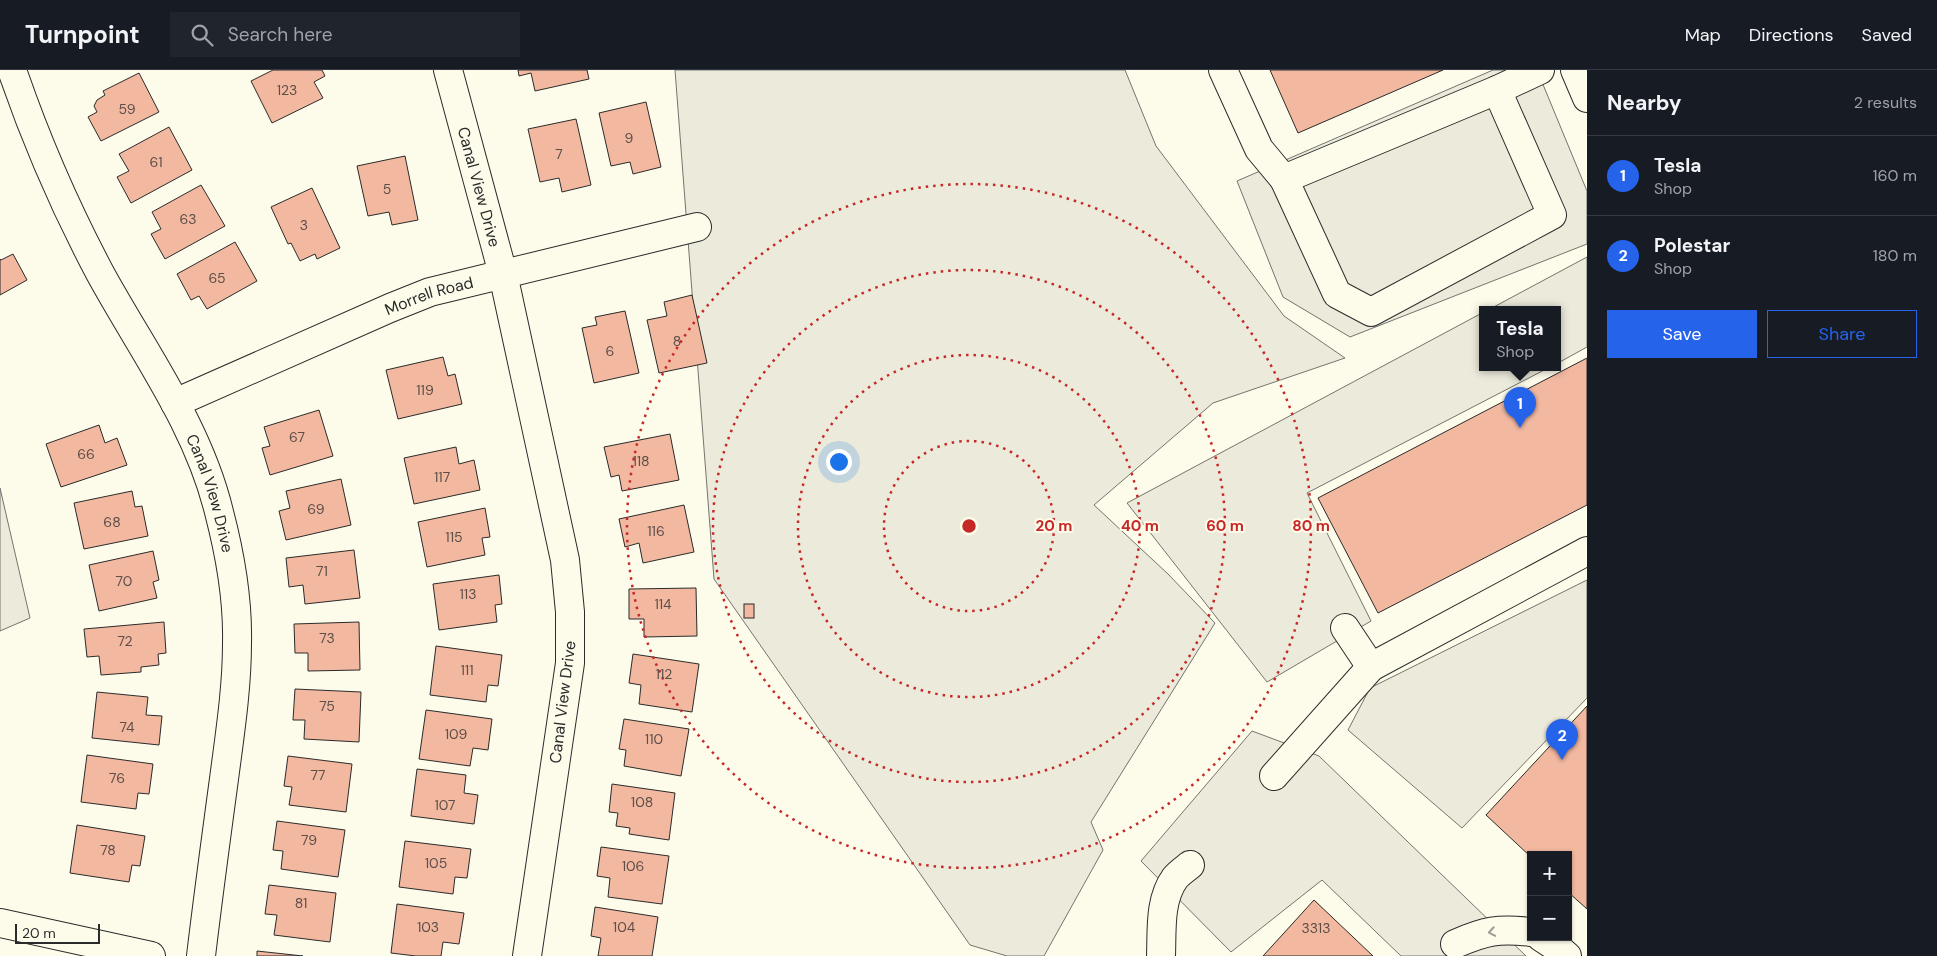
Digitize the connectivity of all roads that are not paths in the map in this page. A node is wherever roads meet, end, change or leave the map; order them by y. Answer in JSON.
{"nodes":[{"id":1,"x":12,"y":70,"type":"edge"},
{"id":2,"x":448,"y":70,"type":"edge"},
{"id":3,"x":1223,"y":70,"type":"edge"},
{"id":4,"x":1540,"y":70,"type":"edge"},
{"id":5,"x":1575,"y":70,"type":"edge"},
{"id":6,"x":1497,"y":90,"type":"junction"},
{"id":7,"x":1587,"y":98,"type":"edge"},
{"id":8,"x":1284,"y":179,"type":"junction"},
{"id":9,"x":697,"y":227,"type":"dead end"},
{"id":10,"x":503,"y":274,"type":"junction"},
{"id":11,"x":175,"y":403,"type":"junction"},
{"id":12,"x":1587,"y":551,"type":"edge"},
{"id":13,"x":1345,"y":628,"type":"dead end"},
{"id":14,"x":1371,"y":667,"type":"junction"},
{"id":15,"x":1274,"y":776,"type":"dead end"},
{"id":16,"x":1190,"y":865,"type":"dead end"},
{"id":17,"x":0,"y":923,"type":"edge"},
{"id":18,"x":1527,"y":932,"type":"edge"},
{"id":19,"x":1547,"y":941,"type":"edge"},
{"id":20,"x":1455,"y":944,"type":"dead end"},
{"id":21,"x":151,"y":956,"type":"edge"},
{"id":22,"x":200,"y":956,"type":"edge"},
{"id":23,"x":527,"y":956,"type":"edge"},
{"id":24,"x":1161,"y":956,"type":"edge"},
{"id":25,"x":1567,"y":956,"type":"edge"}],
"edges":[{"from":1,"to":11,"type":"street","name":"Canal View Drive"},
{"from":2,"to":10,"type":"street","name":"Canal View Drive"},
{"from":3,"to":8,"type":"street"},
{"from":4,"to":6,"type":"street"},
{"from":5,"to":7,"type":"street"},
{"from":6,"to":8,"type":"street"},
{"from":6,"to":8,"type":"street"},
{"from":9,"to":10,"type":"street","name":"Morrell Road"},
{"from":10,"to":11,"type":"street","name":"Morrell Road"},
{"from":10,"to":23,"type":"street","name":"Canal View Drive"},
{"from":11,"to":22,"type":"street","name":"Canal View Drive"},
{"from":12,"to":14,"type":"street"},
{"from":13,"to":14,"type":"street"},
{"from":14,"to":15,"type":"street"},
{"from":16,"to":24,"type":"street"},
{"from":17,"to":21,"type":"street"},
{"from":18,"to":20,"type":"street","one_way":true},
{"from":19,"to":25,"type":"street"}]}
